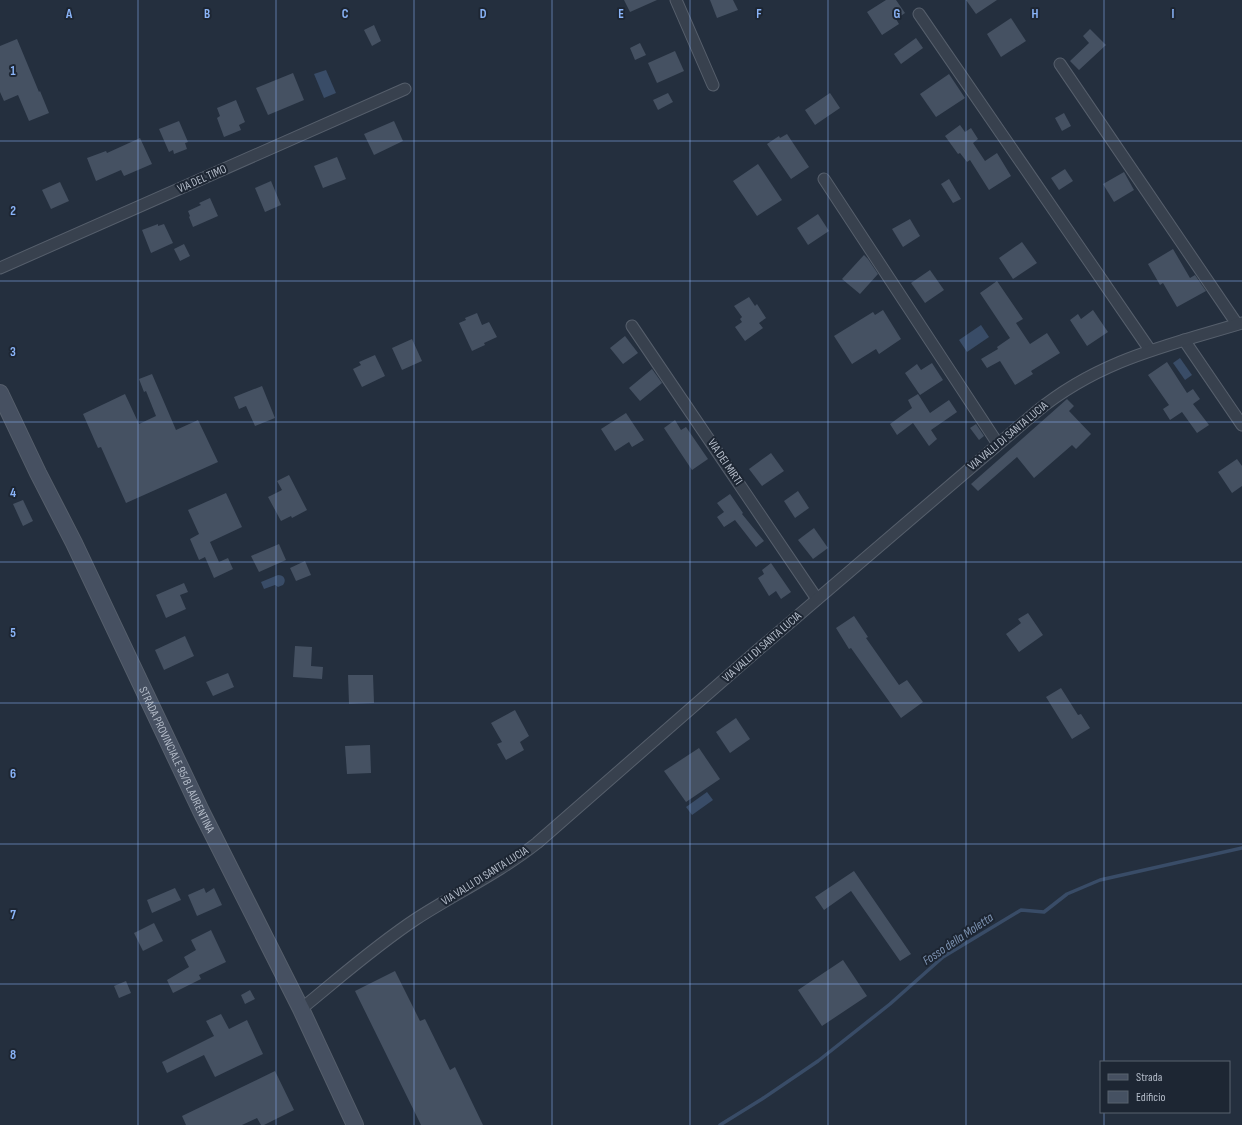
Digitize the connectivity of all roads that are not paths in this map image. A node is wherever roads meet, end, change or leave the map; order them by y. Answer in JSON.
{"nodes":[{"id":1,"x":676,"y":0,"type":"edge"},
{"id":2,"x":919,"y":14,"type":"dead end"},
{"id":3,"x":1060,"y":64,"type":"dead end"},
{"id":4,"x":713,"y":85,"type":"dead end"},
{"id":5,"x":405,"y":89,"type":"dead end"},
{"id":6,"x":824,"y":179,"type":"dead end"},
{"id":7,"x":0,"y":268,"type":"edge"},
{"id":8,"x":1239,"y":324,"type":"edge"},
{"id":9,"x":632,"y":326,"type":"dead end"},
{"id":10,"x":1184,"y":340,"type":"junction"},
{"id":11,"x":1150,"y":350,"type":"junction"},
{"id":12,"x":0,"y":393,"type":"edge"},
{"id":13,"x":1242,"y":425,"type":"edge"},
{"id":14,"x":998,"y":444,"type":"junction"},
{"id":15,"x":817,"y":599,"type":"junction"},
{"id":16,"x":301,"y":1009,"type":"junction"},
{"id":17,"x":355,"y":1125,"type":"edge"}],
"edges":[{"from":1,"to":4,"type":"street"},
{"from":2,"to":11,"type":"street"},
{"from":3,"to":8,"type":"street"},
{"from":5,"to":7,"type":"street","name":"VIA DEL TIMO"},
{"from":6,"to":14,"type":"street"},
{"from":8,"to":10,"type":"street","name":"VIA VALLI DI SANTA LUCIA"},
{"from":9,"to":15,"type":"street","name":"VIA DEI MIRTI"},
{"from":10,"to":11,"type":"street","name":"VIA VALLI DI SANTA LUCIA"},
{"from":10,"to":13,"type":"street"},
{"from":11,"to":14,"type":"street","name":"VIA VALLI DI SANTA LUCIA"},
{"from":12,"to":16,"type":"main road","name":"STRADA PROVINCIALE 95/B LAURENTINA"},
{"from":14,"to":15,"type":"street","name":"VIA VALLI DI SANTA LUCIA"},
{"from":15,"to":16,"type":"street","name":"VIA VALLI DI SANTA LUCIA"},
{"from":16,"to":17,"type":"main road","name":"STRADA PROVINCIALE 95/B LAURENTINA"}]}
